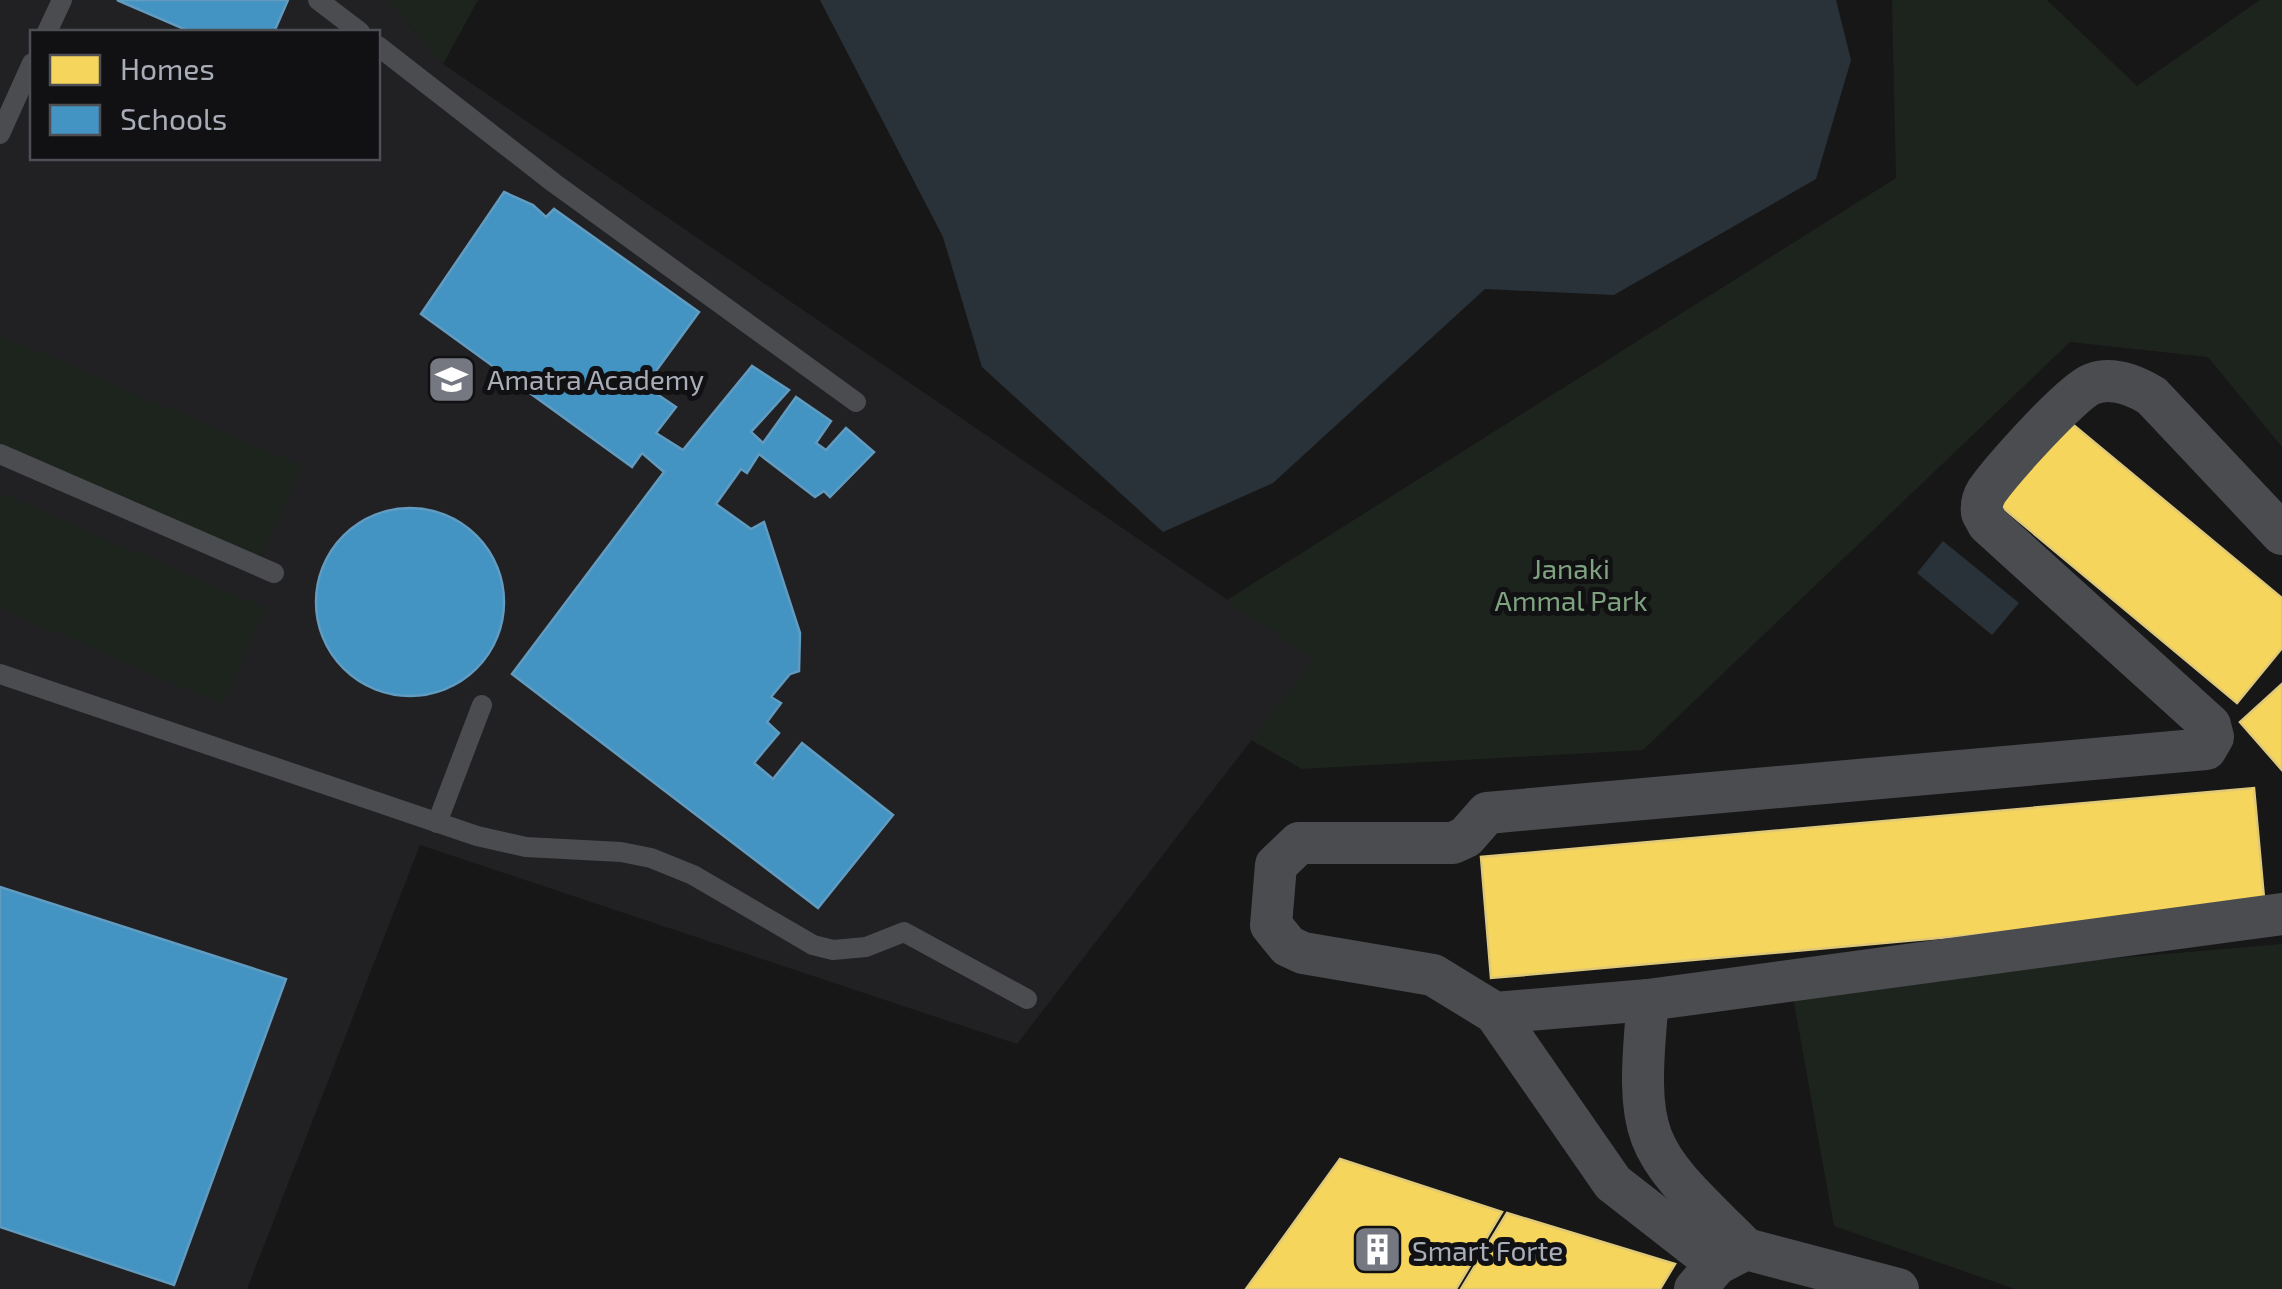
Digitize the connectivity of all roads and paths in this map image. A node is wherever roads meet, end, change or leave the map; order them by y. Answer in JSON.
{"nodes":[{"id":1,"x":62,"y":0,"type":"edge"},
{"id":2,"x":318,"y":0,"type":"edge"},
{"id":3,"x":48,"y":30,"type":"edge"},
{"id":4,"x":357,"y":30,"type":"edge"},
{"id":5,"x":380,"y":48,"type":"edge"},
{"id":6,"x":30,"y":67,"type":"edge"},
{"id":7,"x":0,"y":134,"type":"edge"},
{"id":8,"x":856,"y":402,"type":"dead end"},
{"id":9,"x":0,"y":454,"type":"edge"},
{"id":10,"x":2282,"y":534,"type":"edge"},
{"id":11,"x":274,"y":573,"type":"dead end"},
{"id":12,"x":0,"y":674,"type":"edge"},
{"id":13,"x":482,"y":705,"type":"dead end"},
{"id":14,"x":437,"y":823,"type":"junction"},
{"id":15,"x":2282,"y":914,"type":"edge"},
{"id":16,"x":1026,"y":999,"type":"dead end"},
{"id":17,"x":1648,"y":1000,"type":"junction"},
{"id":18,"x":1495,"y":1012,"type":"junction"},
{"id":19,"x":1719,"y":1267,"type":"edge"},
{"id":20,"x":1898,"y":1289,"type":"edge"}],
"edges":[{"from":1,"to":3,"type":"lane"},
{"from":2,"to":4,"type":"lane"},
{"from":5,"to":8,"type":"lane"},
{"from":6,"to":7,"type":"lane"},
{"from":9,"to":11,"type":"lane"},
{"from":10,"to":18,"type":"street"},
{"from":12,"to":14,"type":"lane"},
{"from":13,"to":14,"type":"lane"},
{"from":14,"to":16,"type":"lane"},
{"from":15,"to":17,"type":"street"},
{"from":17,"to":18,"type":"street"},
{"from":17,"to":19,"type":"street"},
{"from":18,"to":19,"type":"street"},
{"from":19,"to":20,"type":"street"}]}
